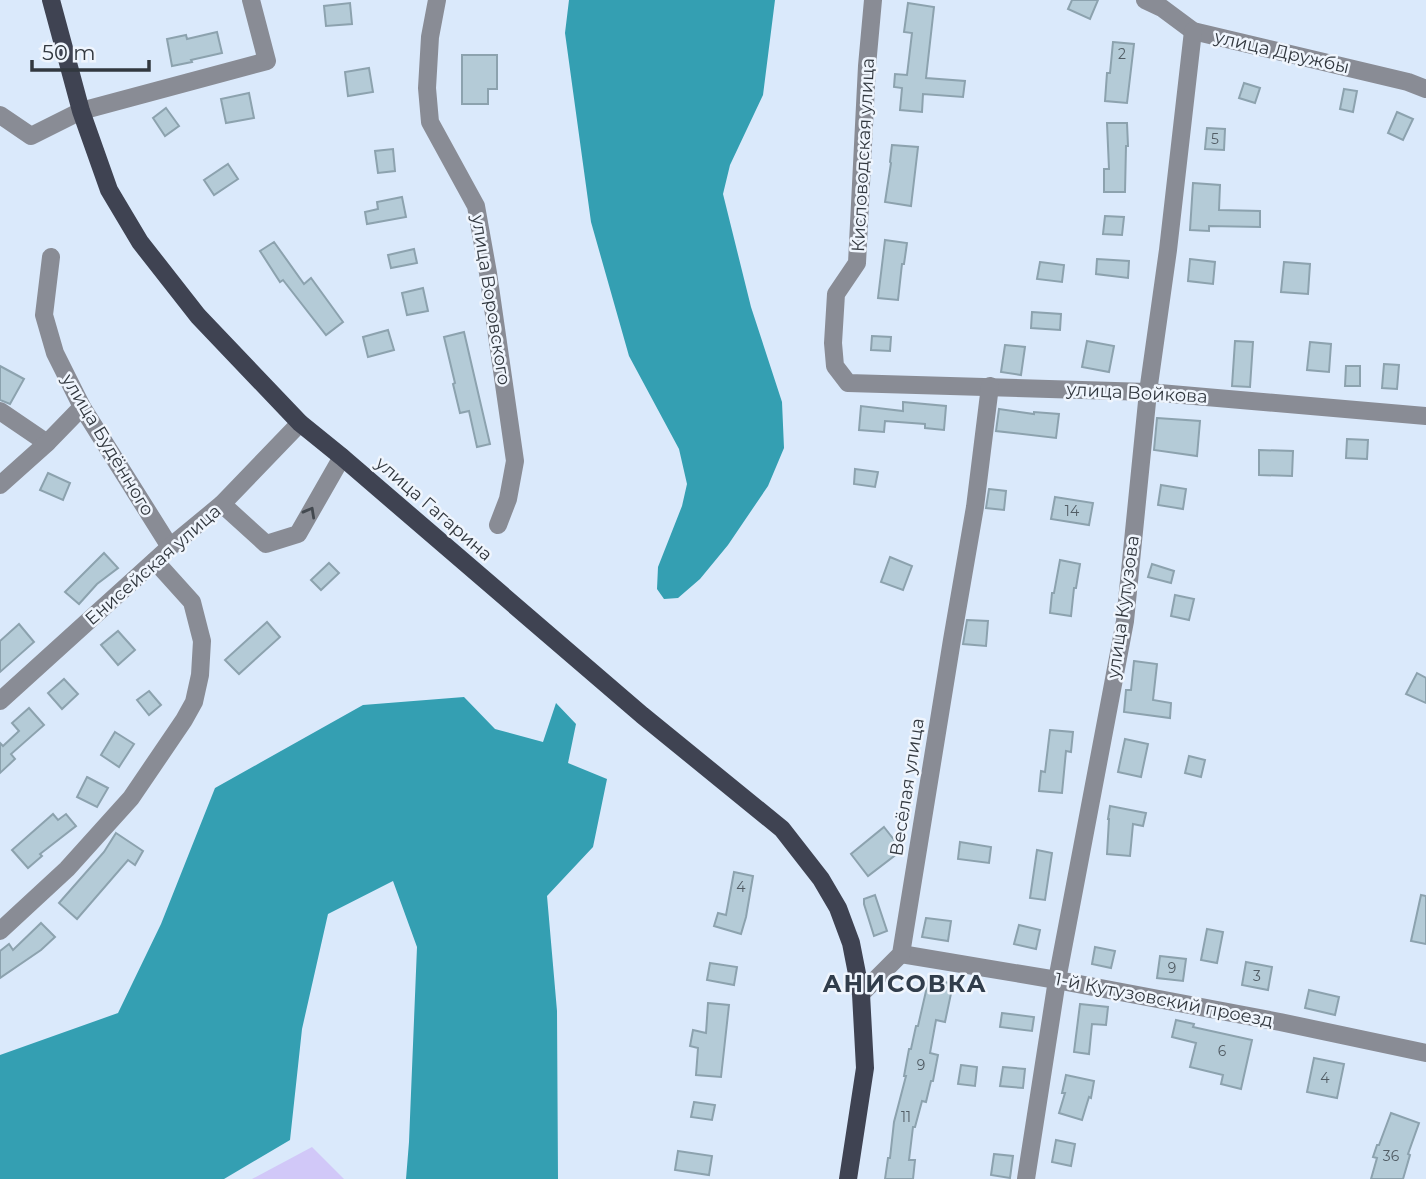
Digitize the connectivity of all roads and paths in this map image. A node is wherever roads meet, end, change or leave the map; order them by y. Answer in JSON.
{"nodes":[{"id":1,"x":51,"y":0,"type":"edge"},
{"id":2,"x":251,"y":0,"type":"edge"},
{"id":3,"x":437,"y":0,"type":"edge"},
{"id":4,"x":873,"y":0,"type":"edge"},
{"id":5,"x":1145,"y":0,"type":"edge"},
{"id":6,"x":1193,"y":31,"type":"junction"},
{"id":7,"x":1426,"y":89,"type":"edge"},
{"id":8,"x":81,"y":111,"type":"junction"},
{"id":9,"x":0,"y":115,"type":"edge"},
{"id":10,"x":51,"y":257,"type":"dead end"},
{"id":11,"x":848,"y":383,"type":"joint"},
{"id":12,"x":990,"y":386,"type":"junction"},
{"id":13,"x":1148,"y":392,"type":"junction"},
{"id":14,"x":82,"y":407,"type":"junction"},
{"id":15,"x":0,"y":411,"type":"edge"},
{"id":16,"x":1426,"y":416,"type":"edge"},
{"id":17,"x":300,"y":423,"type":"junction"},
{"id":18,"x":47,"y":443,"type":"junction"},
{"id":19,"x":342,"y":457,"type":"junction"},
{"id":20,"x":0,"y":485,"type":"edge"},
{"id":21,"x":222,"y":504,"type":"junction"},
{"id":22,"x":498,"y":525,"type":"dead end"},
{"id":23,"x":170,"y":547,"type":"junction"},
{"id":24,"x":155,"y":561,"type":"junction"},
{"id":25,"x":0,"y":701,"type":"edge"},
{"id":26,"x":0,"y":930,"type":"edge"},
{"id":27,"x":901,"y":954,"type":"junction"},
{"id":28,"x":1057,"y":980,"type":"junction"},
{"id":29,"x":861,"y":994,"type":"junction"},
{"id":30,"x":1426,"y":1053,"type":"edge"},
{"id":31,"x":848,"y":1179,"type":"edge"},
{"id":32,"x":1026,"y":1179,"type":"edge"}],
"edges":[{"from":1,"to":8,"type":"main road","name":"улица Гагарина"},
{"from":2,"to":8,"type":"street"},
{"from":3,"to":22,"type":"street","name":"улица Воровского"},
{"from":4,"to":11,"type":"street","name":"Кисловодская улица"},
{"from":5,"to":6,"type":"street","name":"улица Дружбы"},
{"from":6,"to":7,"type":"street","name":"улица Дружбы"},
{"from":6,"to":13,"type":"street","name":"улица Кутузова"},
{"from":8,"to":9,"type":"street"},
{"from":8,"to":17,"type":"main road","name":"улица Гагарина"},
{"from":10,"to":14,"type":"street","name":"улица Будённого"},
{"from":11,"to":12,"type":"street","name":"улица Войкова"},
{"from":12,"to":13,"type":"street","name":"улица Войкова"},
{"from":12,"to":27,"type":"street","name":"Весёлая улица"},
{"from":13,"to":16,"type":"street","name":"улица Войкова"},
{"from":13,"to":28,"type":"street","name":"улица Кутузова"},
{"from":14,"to":18,"type":"street"},
{"from":14,"to":23,"type":"street","name":"улица Будённого"},
{"from":15,"to":18,"type":"street"},
{"from":17,"to":19,"type":"main road","name":"улица Гагарина"},
{"from":17,"to":21,"type":"street","name":"Енисейская улица"},
{"from":18,"to":20,"type":"street"},
{"from":21,"to":19,"type":"street","one_way":true},
{"from":19,"to":29,"type":"main road","name":"улица Гагарина"},
{"from":21,"to":23,"type":"street","name":"Енисейская улица"},
{"from":23,"to":24,"type":"street","name":"Енисейская улица"},
{"from":24,"to":25,"type":"street","name":"Енисейская улица"},
{"from":24,"to":26,"type":"street"},
{"from":27,"to":28,"type":"street","name":"1-й Кутузовский проезд"},
{"from":27,"to":29,"type":"street"},
{"from":28,"to":30,"type":"street","name":"1-й Кутузовский проезд"},
{"from":28,"to":32,"type":"street","name":"улица Кутузова"},
{"from":29,"to":31,"type":"main road"}]}
